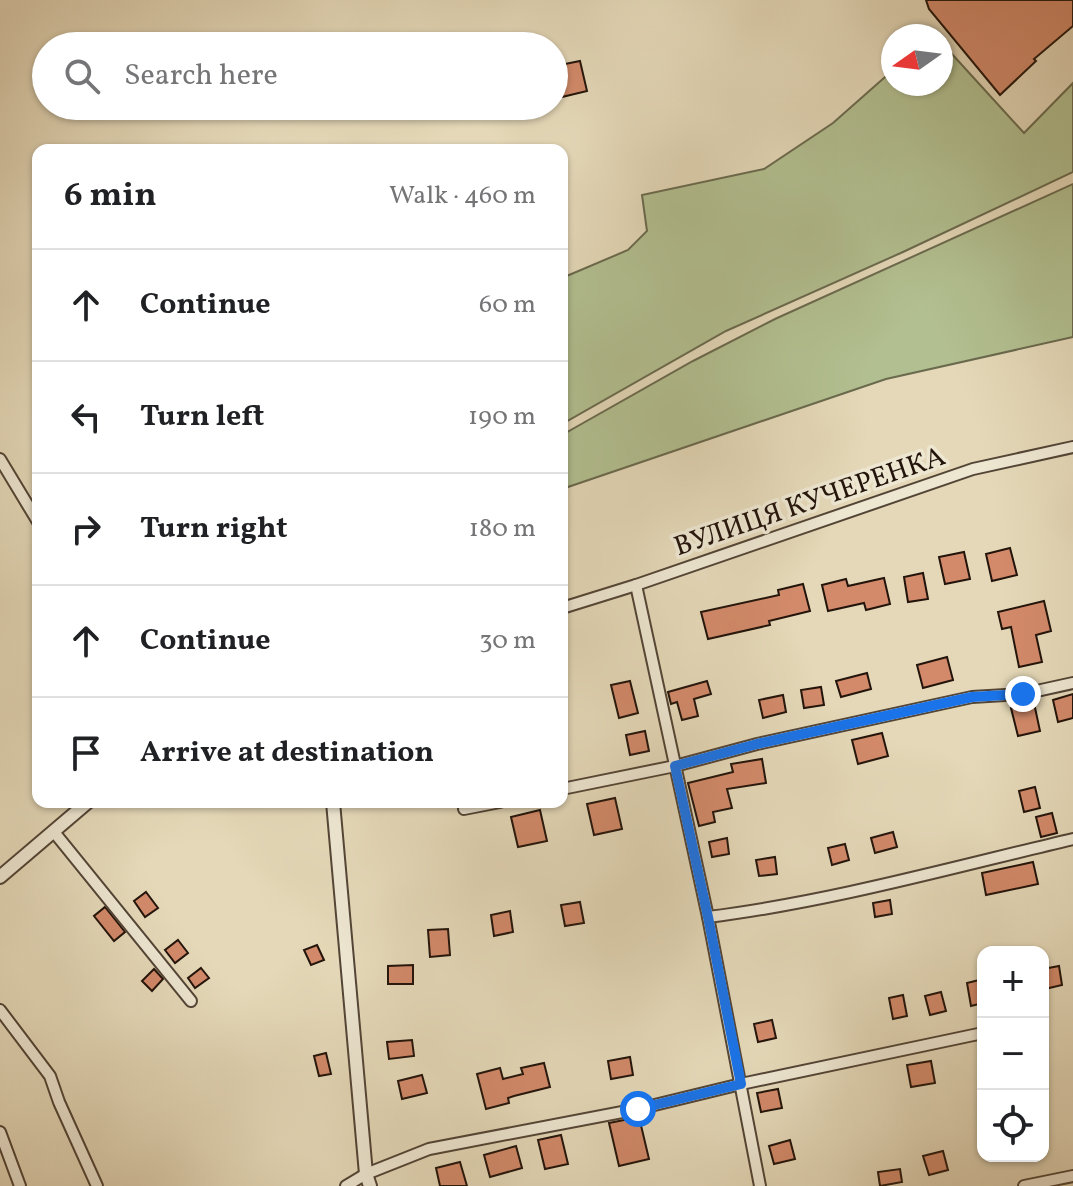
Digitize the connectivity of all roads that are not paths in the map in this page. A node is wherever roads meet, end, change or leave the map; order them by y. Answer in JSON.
{"nodes":[{"id":1,"x":1073,"y":447,"type":"edge"},
{"id":2,"x":0,"y":459,"type":"edge"},
{"id":3,"x":32,"y":512,"type":"edge"},
{"id":4,"x":636,"y":585,"type":"junction"},
{"id":5,"x":568,"y":606,"type":"edge"},
{"id":6,"x":1073,"y":683,"type":"edge"},
{"id":7,"x":675,"y":766,"type":"junction"},
{"id":8,"x":568,"y":788,"type":"edge"},
{"id":9,"x":81,"y":808,"type":"edge"},
{"id":10,"x":334,"y":808,"type":"edge"},
{"id":11,"x":469,"y":808,"type":"edge"},
{"id":12,"x":464,"y":809,"type":"dead end"},
{"id":13,"x":54,"y":832,"type":"junction"},
{"id":14,"x":1073,"y":839,"type":"edge"},
{"id":15,"x":0,"y":877,"type":"edge"},
{"id":16,"x":708,"y":917,"type":"junction"},
{"id":17,"x":191,"y":1001,"type":"dead end"},
{"id":18,"x":0,"y":1010,"type":"edge"},
{"id":19,"x":977,"y":1034,"type":"edge"},
{"id":20,"x":741,"y":1084,"type":"junction"},
{"id":21,"x":0,"y":1132,"type":"edge"},
{"id":22,"x":1073,"y":1176,"type":"edge"},
{"id":23,"x":368,"y":1180,"type":"edge"},
{"id":24,"x":20,"y":1186,"type":"edge"},
{"id":25,"x":97,"y":1186,"type":"edge"},
{"id":26,"x":346,"y":1186,"type":"edge"},
{"id":27,"x":760,"y":1186,"type":"edge"},
{"id":28,"x":1024,"y":1186,"type":"edge"}],
"edges":[{"from":1,"to":4,"type":"street","name":"ВУЛИЦЯ КУЧЕРЕНКА"},
{"from":2,"to":3,"type":"street"},
{"from":4,"to":5,"type":"street","name":"ВУЛИЦЯ КУЧЕРЕНКА"},
{"from":4,"to":7,"type":"street"},
{"from":6,"to":7,"type":"street"},
{"from":7,"to":8,"type":"street"},
{"from":7,"to":16,"type":"street"},
{"from":9,"to":13,"type":"street"},
{"from":10,"to":23,"type":"street"},
{"from":11,"to":12,"type":"street"},
{"from":13,"to":15,"type":"street"},
{"from":13,"to":17,"type":"street"},
{"from":14,"to":16,"type":"street"},
{"from":16,"to":20,"type":"street"},
{"from":18,"to":25,"type":"street"},
{"from":19,"to":20,"type":"street"},
{"from":20,"to":23,"type":"street"},
{"from":20,"to":27,"type":"street"},
{"from":21,"to":24,"type":"street"},
{"from":22,"to":28,"type":"street"},
{"from":23,"to":26,"type":"street"}]}
